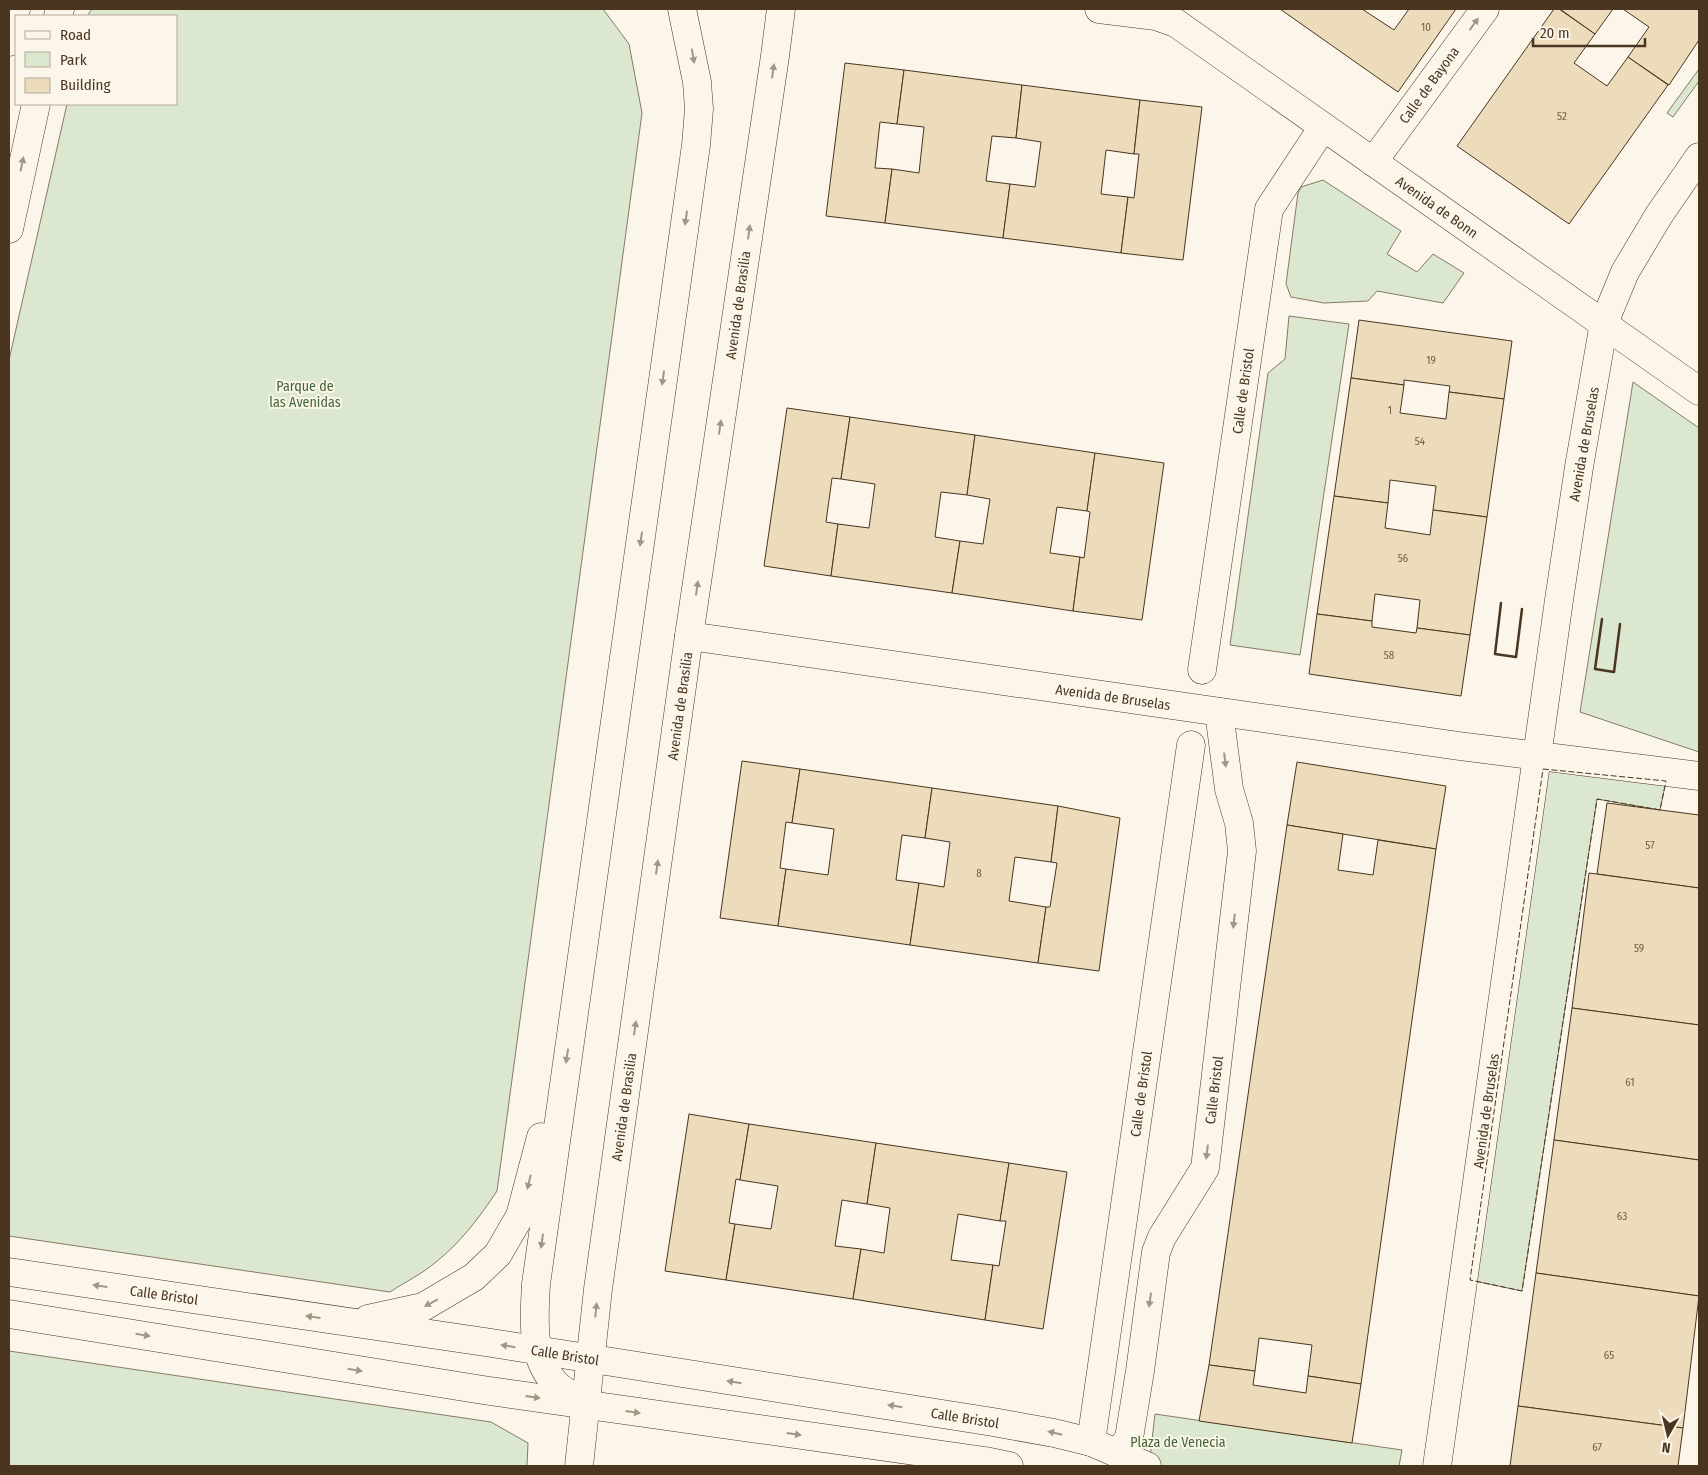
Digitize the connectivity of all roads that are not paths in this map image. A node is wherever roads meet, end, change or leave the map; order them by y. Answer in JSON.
{"nodes":[{"id":1,"x":16,"y":9,"type":"edge"},
{"id":2,"x":682,"y":9,"type":"edge"},
{"id":3,"x":781,"y":9,"type":"edge"},
{"id":4,"x":1099,"y":9,"type":"edge"},
{"id":5,"x":1486,"y":9,"type":"edge"},
{"id":6,"x":1165,"y":15,"type":"edge"},
{"id":7,"x":9,"y":42,"type":"edge"},
{"id":8,"x":36,"y":105,"type":"edge"},
{"id":9,"x":1323,"y":127,"type":"junction"},
{"id":10,"x":1699,"y":157,"type":"edge"},
{"id":11,"x":1373,"y":162,"type":"junction"},
{"id":12,"x":9,"y":229,"type":"edge"},
{"id":13,"x":1604,"y":323,"type":"junction"},
{"id":14,"x":1699,"y":391,"type":"edge"},
{"id":15,"x":689,"y":636,"type":"junction"},
{"id":16,"x":1202,"y":670,"type":"dead end"},
{"id":17,"x":1219,"y":712,"type":"junction"},
{"id":18,"x":1191,"y":745,"type":"dead end"},
{"id":19,"x":1537,"y":755,"type":"junction"},
{"id":20,"x":1699,"y":776,"type":"edge"},
{"id":21,"x":562,"y":1088,"type":"junction"},
{"id":22,"x":9,"y":1272,"type":"edge"},
{"id":23,"x":9,"y":1314,"type":"edge"},
{"id":24,"x":353,"y":1323,"type":"junction"},
{"id":25,"x":538,"y":1351,"type":"junction"},
{"id":26,"x":591,"y":1359,"type":"junction"},
{"id":27,"x":585,"y":1405,"type":"junction"},
{"id":28,"x":1091,"y":1442,"type":"junction"},
{"id":29,"x":1118,"y":1453,"type":"junction"},
{"id":30,"x":578,"y":1466,"type":"edge"},
{"id":31,"x":1009,"y":1466,"type":"edge"},
{"id":32,"x":1147,"y":1466,"type":"edge"},
{"id":33,"x":1437,"y":1466,"type":"edge"}],
"edges":[{"from":1,"to":7,"type":"main road"},
{"from":2,"to":21,"type":"main road","one_way":true},
{"from":15,"to":3,"type":"main road","name":"Avenida de Brasilia","one_way":true},
{"from":4,"to":6,"type":"main road","name":"Avenida de Bonn"},
{"from":11,"to":5,"type":"main road","name":"Calle de Bayona","one_way":true},
{"from":6,"to":9,"type":"main road","name":"Avenida de Bonn"},
{"from":12,"to":8,"type":"main road","one_way":true},
{"from":9,"to":11,"type":"main road","name":"Avenida de Bonn"},
{"from":9,"to":16,"type":"main road","name":"Calle de Bristol"},
{"from":10,"to":13,"type":"main road","name":"Avenida de Bruselas"},
{"from":11,"to":13,"type":"main road","name":"Avenida de Bonn"},
{"from":13,"to":14,"type":"main road","name":"Avenida de Bonn"},
{"from":13,"to":19,"type":"main road","name":"Avenida de Bruselas"},
{"from":15,"to":17,"type":"main road","name":"Avenida de Bruselas"},
{"from":26,"to":15,"type":"main road","name":"Avenida de Brasilia","one_way":true},
{"from":17,"to":19,"type":"main road","name":"Avenida de Bruselas"},
{"from":17,"to":29,"type":"main road","name":"Calle Bristol","one_way":true},
{"from":18,"to":28,"type":"main road","name":"Calle de Bristol"},
{"from":19,"to":20,"type":"main road","name":"Avenida de Bruselas"},
{"from":19,"to":33,"type":"main road","name":"Avenida de Bruselas"},
{"from":21,"to":24,"type":"main road","one_way":true},
{"from":21,"to":25,"type":"main road","one_way":true},
{"from":24,"to":22,"type":"main road","name":"Calle Bristol","one_way":true},
{"from":23,"to":27,"type":"main road","one_way":true},
{"from":25,"to":24,"type":"main road","name":"Calle Bristol","one_way":true},
{"from":25,"to":26,"type":"main road","name":"Calle Bristol"},
{"from":25,"to":27,"type":"main road"},
{"from":26,"to":27,"type":"main road","name":"Avenida de Brasilia"},
{"from":28,"to":26,"type":"main road","name":"Calle Bristol","one_way":true},
{"from":27,"to":30,"type":"main road","name":"Avenida de Brasilia"},
{"from":27,"to":31,"type":"main road","one_way":true},
{"from":28,"to":29,"type":"main road","name":"Calle Bristol"},
{"from":29,"to":32,"type":"main road","name":"Calle Bristol"}]}
